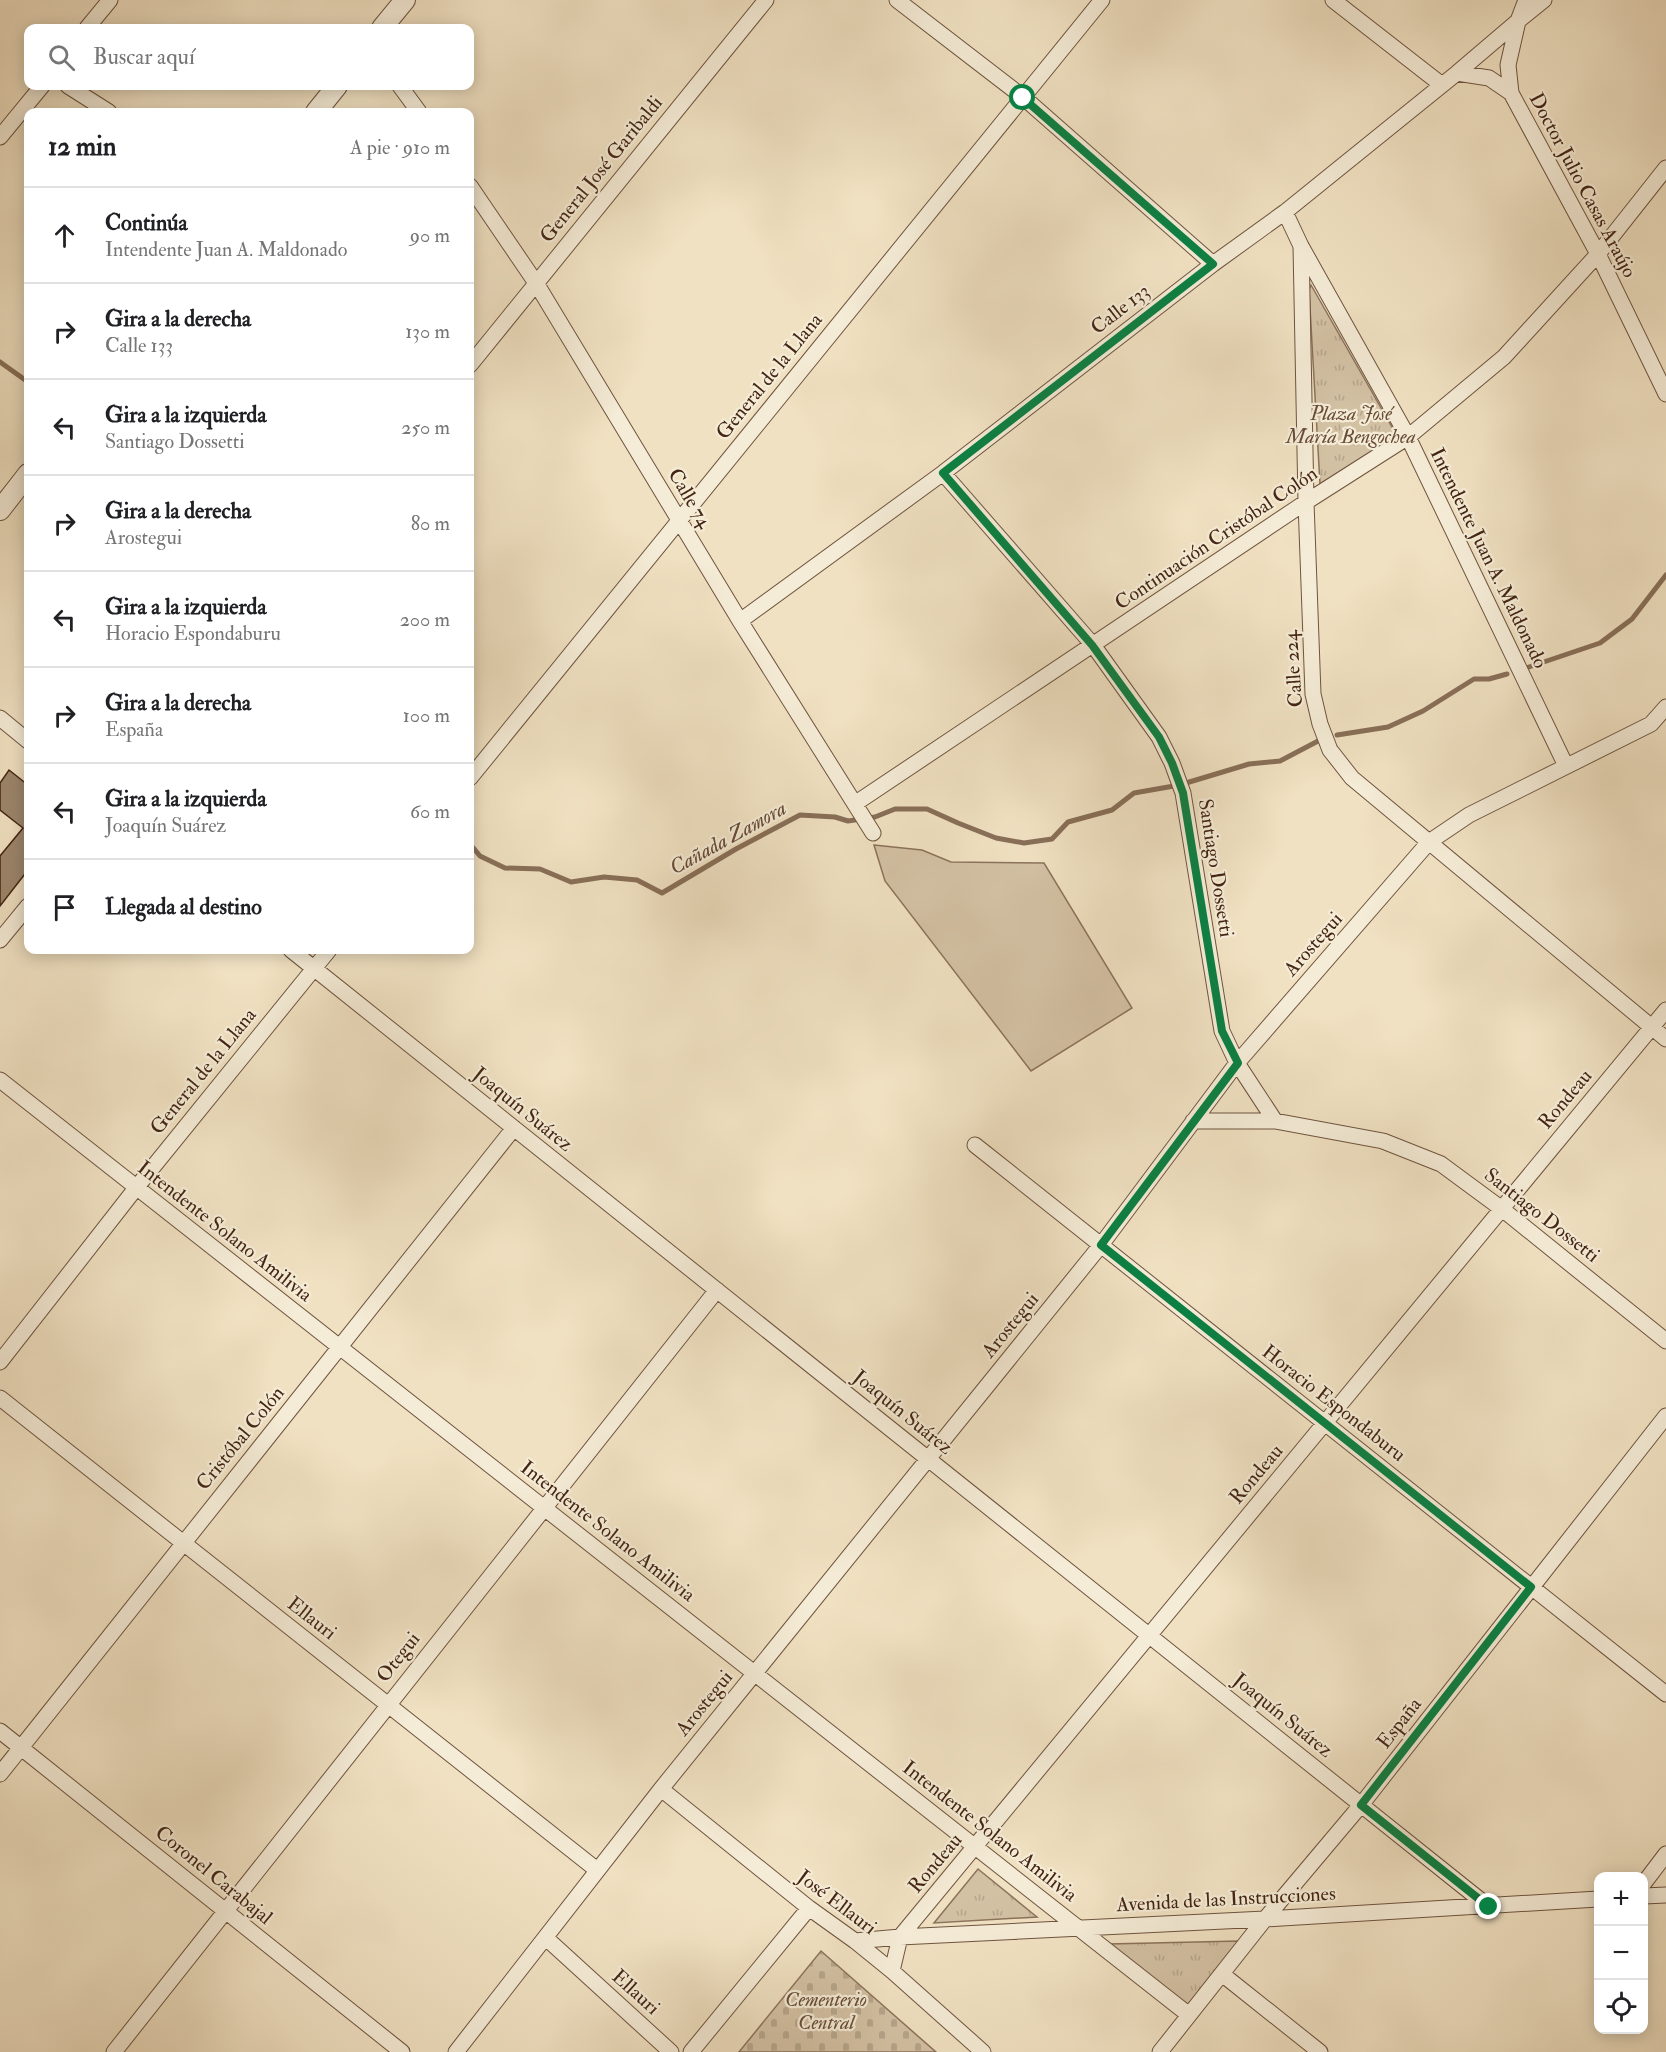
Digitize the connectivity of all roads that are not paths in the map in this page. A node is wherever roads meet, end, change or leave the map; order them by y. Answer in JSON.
{"nodes":[{"id":1,"x":110,"y":0,"type":"edge"},
{"id":2,"x":405,"y":0,"type":"edge"},
{"id":3,"x":766,"y":0,"type":"edge"},
{"id":4,"x":897,"y":0,"type":"edge"},
{"id":5,"x":1102,"y":0,"type":"edge"},
{"id":6,"x":1333,"y":0,"type":"edge"},
{"id":7,"x":1526,"y":0,"type":"edge"},
{"id":8,"x":1544,"y":0,"type":"edge"},
{"id":9,"x":1518,"y":21,"type":"junction"},
{"id":10,"x":90,"y":24,"type":"edge"},
{"id":11,"x":385,"y":24,"type":"edge"},
{"id":12,"x":1457,"y":74,"type":"junction"},
{"id":13,"x":1442,"y":85,"type":"junction"},
{"id":14,"x":38,"y":90,"type":"edge"},
{"id":15,"x":74,"y":90,"type":"edge"},
{"id":16,"x":334,"y":90,"type":"edge"},
{"id":17,"x":403,"y":90,"type":"edge"},
{"id":18,"x":1511,"y":93,"type":"junction"},
{"id":19,"x":1023,"y":98,"type":"junction"},
{"id":20,"x":104,"y":108,"type":"edge"},
{"id":21,"x":319,"y":108,"type":"edge"},
{"id":22,"x":416,"y":108,"type":"edge"},
{"id":23,"x":6,"y":118,"type":"edge"},
{"id":24,"x":0,"y":137,"type":"edge"},
{"id":25,"x":1666,"y":168,"type":"edge"},
{"id":26,"x":474,"y":192,"type":"edge"},
{"id":27,"x":1285,"y":212,"type":"junction"},
{"id":28,"x":1301,"y":246,"type":"junction"},
{"id":29,"x":1598,"y":254,"type":"junction"},
{"id":30,"x":1213,"y":264,"type":"junction"},
{"id":31,"x":536,"y":283,"type":"junction"},
{"id":32,"x":474,"y":360,"type":"edge"},
{"id":33,"x":1666,"y":394,"type":"edge"},
{"id":34,"x":1408,"y":437,"type":"junction"},
{"id":35,"x":943,"y":473,"type":"junction"},
{"id":36,"x":24,"y":479,"type":"edge"},
{"id":37,"x":1306,"y":502,"type":"junction"},
{"id":38,"x":0,"y":510,"type":"edge"},
{"id":39,"x":679,"y":520,"type":"junction"},
{"id":40,"x":740,"y":621,"type":"junction"},
{"id":41,"x":1092,"y":645,"type":"junction"},
{"id":42,"x":1666,"y":707,"type":"edge"},
{"id":43,"x":0,"y":718,"type":"edge"},
{"id":44,"x":24,"y":738,"type":"edge"},
{"id":45,"x":1566,"y":766,"type":"junction"},
{"id":46,"x":474,"y":773,"type":"edge"},
{"id":47,"x":864,"y":817,"type":"joint"},
{"id":48,"x":1429,"y":842,"type":"junction"},
{"id":49,"x":24,"y":911,"type":"edge"},
{"id":50,"x":0,"y":940,"type":"edge"},
{"id":51,"x":296,"y":954,"type":"edge"},
{"id":52,"x":325,"y":954,"type":"edge"},
{"id":53,"x":314,"y":967,"type":"junction"},
{"id":54,"x":1666,"y":1010,"type":"edge"},
{"id":55,"x":1652,"y":1028,"type":"junction"},
{"id":56,"x":1666,"y":1039,"type":"edge"},
{"id":57,"x":1238,"y":1063,"type":"junction"},
{"id":58,"x":0,"y":1080,"type":"edge"},
{"id":59,"x":1193,"y":1121,"type":"junction"},
{"id":60,"x":1275,"y":1121,"type":"junction"},
{"id":61,"x":514,"y":1128,"type":"junction"},
{"id":62,"x":975,"y":1145,"type":"dead end"},
{"id":63,"x":136,"y":1188,"type":"junction"},
{"id":64,"x":1502,"y":1209,"type":"junction"},
{"id":65,"x":1101,"y":1245,"type":"junction"},
{"id":66,"x":717,"y":1290,"type":"junction"},
{"id":67,"x":1666,"y":1341,"type":"edge"},
{"id":68,"x":339,"y":1347,"type":"junction"},
{"id":69,"x":0,"y":1362,"type":"edge"},
{"id":70,"x":0,"y":1398,"type":"edge"},
{"id":71,"x":1666,"y":1416,"type":"edge"},
{"id":72,"x":1325,"y":1423,"type":"junction"},
{"id":73,"x":928,"y":1459,"type":"junction"},
{"id":74,"x":544,"y":1508,"type":"junction"},
{"id":75,"x":182,"y":1544,"type":"junction"},
{"id":76,"x":1531,"y":1587,"type":"junction"},
{"id":77,"x":1149,"y":1636,"type":"junction"},
{"id":78,"x":755,"y":1673,"type":"junction"},
{"id":79,"x":1666,"y":1694,"type":"edge"},
{"id":80,"x":388,"y":1704,"type":"junction"},
{"id":81,"x":0,"y":1731,"type":"edge"},
{"id":82,"x":21,"y":1748,"type":"junction"},
{"id":83,"x":0,"y":1774,"type":"edge"},
{"id":84,"x":662,"y":1789,"type":"junction"},
{"id":85,"x":1361,"y":1805,"type":"junction"},
{"id":86,"x":975,"y":1847,"type":"junction"},
{"id":87,"x":1666,"y":1854,"type":"edge"},
{"id":88,"x":597,"y":1870,"type":"junction"},
{"id":89,"x":1648,"y":1878,"type":"edge"},
{"id":90,"x":1666,"y":1895,"type":"edge"},
{"id":91,"x":1648,"y":1896,"type":"edge"},
{"id":92,"x":1594,"y":1899,"type":"edge"},
{"id":93,"x":1489,"y":1907,"type":"junction"},
{"id":94,"x":809,"y":1908,"type":"junction"},
{"id":95,"x":225,"y":1911,"type":"junction"},
{"id":96,"x":1265,"y":1919,"type":"junction"},
{"id":97,"x":1078,"y":1927,"type":"junction"},
{"id":98,"x":900,"y":1937,"type":"junction"},
{"id":99,"x":546,"y":1938,"type":"junction"},
{"id":100,"x":855,"y":1941,"type":"junction"},
{"id":101,"x":892,"y":1971,"type":"junction"},
{"id":102,"x":1222,"y":1974,"type":"junction"},
{"id":103,"x":1189,"y":2015,"type":"junction"},
{"id":104,"x":114,"y":2052,"type":"edge"},
{"id":105,"x":402,"y":2052,"type":"edge"},
{"id":106,"x":456,"y":2052,"type":"edge"},
{"id":107,"x":671,"y":2052,"type":"edge"},
{"id":108,"x":691,"y":2052,"type":"edge"},
{"id":109,"x":983,"y":2052,"type":"edge"},
{"id":110,"x":1160,"y":2052,"type":"edge"},
{"id":111,"x":1320,"y":2052,"type":"edge"}],
"edges":[{"from":1,"to":10,"type":"street"},
{"from":2,"to":11,"type":"street"},
{"from":3,"to":31,"type":"street","name":"General José Garibaldi"},
{"from":4,"to":19,"type":"street"},
{"from":5,"to":19,"type":"street","name":"General de la Llana"},
{"from":6,"to":13,"type":"street"},
{"from":7,"to":9,"type":"street","name":"Calle 133"},
{"from":8,"to":9,"type":"street","name":"Calle 133"},
{"from":9,"to":12,"type":"street","name":"Calle 133"},
{"from":9,"to":18,"type":"street","name":"Doctor Julio Casas Araújo"},
{"from":12,"to":13,"type":"street","name":"Calle 133"},
{"from":12,"to":18,"type":"street","name":"Doctor Julio Casas Araújo"},
{"from":13,"to":27,"type":"street","name":"Calle 133"},
{"from":14,"to":23,"type":"street"},
{"from":15,"to":20,"type":"street"},
{"from":16,"to":21,"type":"street"},
{"from":17,"to":22,"type":"street"},
{"from":18,"to":29,"type":"street","name":"Doctor Julio Casas Araújo"},
{"from":19,"to":30,"type":"street"},
{"from":19,"to":39,"type":"street","name":"General de la Llana"},
{"from":23,"to":24,"type":"street"},
{"from":25,"to":29,"type":"street","name":"Continuación Cristóbal Colón"},
{"from":26,"to":31,"type":"street","name":"Calle 74"},
{"from":27,"to":28,"type":"street","name":"Intendente Juan A. Maldonado"},
{"from":27,"to":30,"type":"street","name":"Calle 133"},
{"from":28,"to":34,"type":"street","name":"Intendente Juan A. Maldonado"},
{"from":28,"to":37,"type":"street","name":"Calle 224"},
{"from":29,"to":33,"type":"street","name":"Doctor Julio Casas Araújo"},
{"from":29,"to":34,"type":"street","name":"Continuación Cristóbal Colón"},
{"from":30,"to":35,"type":"street","name":"Calle 133"},
{"from":31,"to":32,"type":"street","name":"General José Garibaldi"},
{"from":31,"to":39,"type":"street","name":"Calle 74"},
{"from":34,"to":37,"type":"street","name":"Continuación Cristóbal Colón"},
{"from":34,"to":45,"type":"street","name":"Intendente Juan A. Maldonado"},
{"from":35,"to":40,"type":"street","name":"Calle 133"},
{"from":35,"to":41,"type":"street","name":"Santiago Dossetti"},
{"from":36,"to":38,"type":"street"},
{"from":37,"to":41,"type":"street","name":"Continuación Cristóbal Colón"},
{"from":37,"to":48,"type":"street","name":"Calle 224"},
{"from":39,"to":40,"type":"street","name":"Calle 74"},
{"from":39,"to":46,"type":"street","name":"General de la Llana"},
{"from":40,"to":47,"type":"street","name":"Calle 74"},
{"from":41,"to":47,"type":"street","name":"Continuación Cristóbal Colón"},
{"from":41,"to":57,"type":"street","name":"Santiago Dossetti"},
{"from":42,"to":45,"type":"street","name":"Arostegui"},
{"from":43,"to":44,"type":"street"},
{"from":45,"to":48,"type":"street","name":"Arostegui"},
{"from":48,"to":55,"type":"street","name":"Calle 224"},
{"from":48,"to":57,"type":"street","name":"Arostegui"},
{"from":49,"to":50,"type":"street"},
{"from":51,"to":53,"type":"street","name":"Joaquín Suárez"},
{"from":52,"to":53,"type":"street","name":"General de la Llana"},
{"from":53,"to":61,"type":"street","name":"Joaquín Suárez"},
{"from":53,"to":63,"type":"street","name":"General de la Llana"},
{"from":54,"to":55,"type":"street","name":"Rondeau"},
{"from":55,"to":56,"type":"street","name":"Calle 224"},
{"from":55,"to":64,"type":"street","name":"Rondeau"},
{"from":57,"to":59,"type":"street","name":"Arostegui"},
{"from":57,"to":60,"type":"street","name":"Santiago Dossetti"},
{"from":58,"to":63,"type":"street","name":"Intendente Solano Amilivia"},
{"from":59,"to":60,"type":"street","name":"Santiago Dossetti"},
{"from":59,"to":65,"type":"street","name":"Arostegui"},
{"from":60,"to":64,"type":"street","name":"Santiago Dossetti"},
{"from":61,"to":66,"type":"street","name":"Joaquín Suárez"},
{"from":61,"to":68,"type":"street","name":"Cristóbal Colón"},
{"from":62,"to":65,"type":"street","name":"Horacio Espondaburu"},
{"from":63,"to":68,"type":"street","name":"Intendente Solano Amilivia"},
{"from":63,"to":69,"type":"street","name":"General de la Llana"},
{"from":64,"to":67,"type":"street","name":"Santiago Dossetti"},
{"from":64,"to":72,"type":"street","name":"Rondeau"},
{"from":65,"to":72,"type":"street","name":"Horacio Espondaburu"},
{"from":65,"to":73,"type":"street","name":"Arostegui"},
{"from":66,"to":73,"type":"street","name":"Joaquín Suárez"},
{"from":66,"to":74,"type":"street","name":"Otegui"},
{"from":68,"to":74,"type":"street","name":"Intendente Solano Amilivia"},
{"from":68,"to":75,"type":"street","name":"Cristóbal Colón"},
{"from":70,"to":75,"type":"street","name":"Ellauri"},
{"from":71,"to":76,"type":"street","name":"España"},
{"from":72,"to":76,"type":"street","name":"Horacio Espondaburu"},
{"from":72,"to":77,"type":"street","name":"Rondeau"},
{"from":73,"to":77,"type":"street","name":"Joaquín Suárez"},
{"from":73,"to":78,"type":"street","name":"Arostegui"},
{"from":74,"to":78,"type":"street","name":"Intendente Solano Amilivia"},
{"from":74,"to":80,"type":"street","name":"Otegui"},
{"from":75,"to":80,"type":"street","name":"Ellauri"},
{"from":75,"to":82,"type":"street","name":"Cristóbal Colón"},
{"from":76,"to":79,"type":"street","name":"Horacio Espondaburu"},
{"from":76,"to":85,"type":"street","name":"España"},
{"from":77,"to":85,"type":"street","name":"Joaquín Suárez"},
{"from":77,"to":86,"type":"street","name":"Rondeau"},
{"from":78,"to":84,"type":"street","name":"Arostegui"},
{"from":78,"to":86,"type":"street","name":"Intendente Solano Amilivia"},
{"from":80,"to":88,"type":"street","name":"Ellauri"},
{"from":80,"to":95,"type":"street","name":"Otegui"},
{"from":81,"to":82,"type":"street","name":"Coronel Carabajal"},
{"from":82,"to":83,"type":"street","name":"Cristóbal Colón"},
{"from":82,"to":95,"type":"street","name":"Coronel Carabajal"},
{"from":84,"to":88,"type":"street","name":"Arostegui"},
{"from":84,"to":94,"type":"street","name":"José Ellauri"},
{"from":85,"to":93,"type":"street","name":"Joaquín Suárez"},
{"from":85,"to":96,"type":"street","name":"España"},
{"from":86,"to":97,"type":"street","name":"Intendente Solano Amilivia"},
{"from":86,"to":98,"type":"street","name":"Rondeau"},
{"from":87,"to":89,"type":"street"},
{"from":88,"to":99,"type":"street","name":"Arostegui"},
{"from":90,"to":91,"type":"street"},
{"from":92,"to":93,"type":"street","name":"Avenida de las Instrucciones"},
{"from":93,"to":96,"type":"street","name":"Avenida de las Instrucciones"},
{"from":94,"to":100,"type":"street","name":"José Ellauri"},
{"from":94,"to":108,"type":"street"},
{"from":95,"to":104,"type":"street","name":"Otegui"},
{"from":95,"to":105,"type":"street","name":"Coronel Carabajal"},
{"from":96,"to":97,"type":"street","name":"Avenida de las Instrucciones"},
{"from":96,"to":102,"type":"street","name":"España"},
{"from":97,"to":98,"type":"street","name":"Avenida de las Instrucciones"},
{"from":97,"to":103,"type":"street","name":"Intendente Solano Amilivia"},
{"from":98,"to":100,"type":"street","name":"Avenida de las Instrucciones"},
{"from":98,"to":101,"type":"street","name":"Rondeau"},
{"from":99,"to":106,"type":"street","name":"Arostegui"},
{"from":99,"to":107,"type":"street","name":"Ellauri"},
{"from":100,"to":101,"type":"street","name":"José Ellauri"},
{"from":101,"to":109,"type":"street","name":"José Ellauri"},
{"from":102,"to":103,"type":"street","name":"España"},
{"from":102,"to":111,"type":"street"},
{"from":103,"to":110,"type":"street","name":"España"}]}
